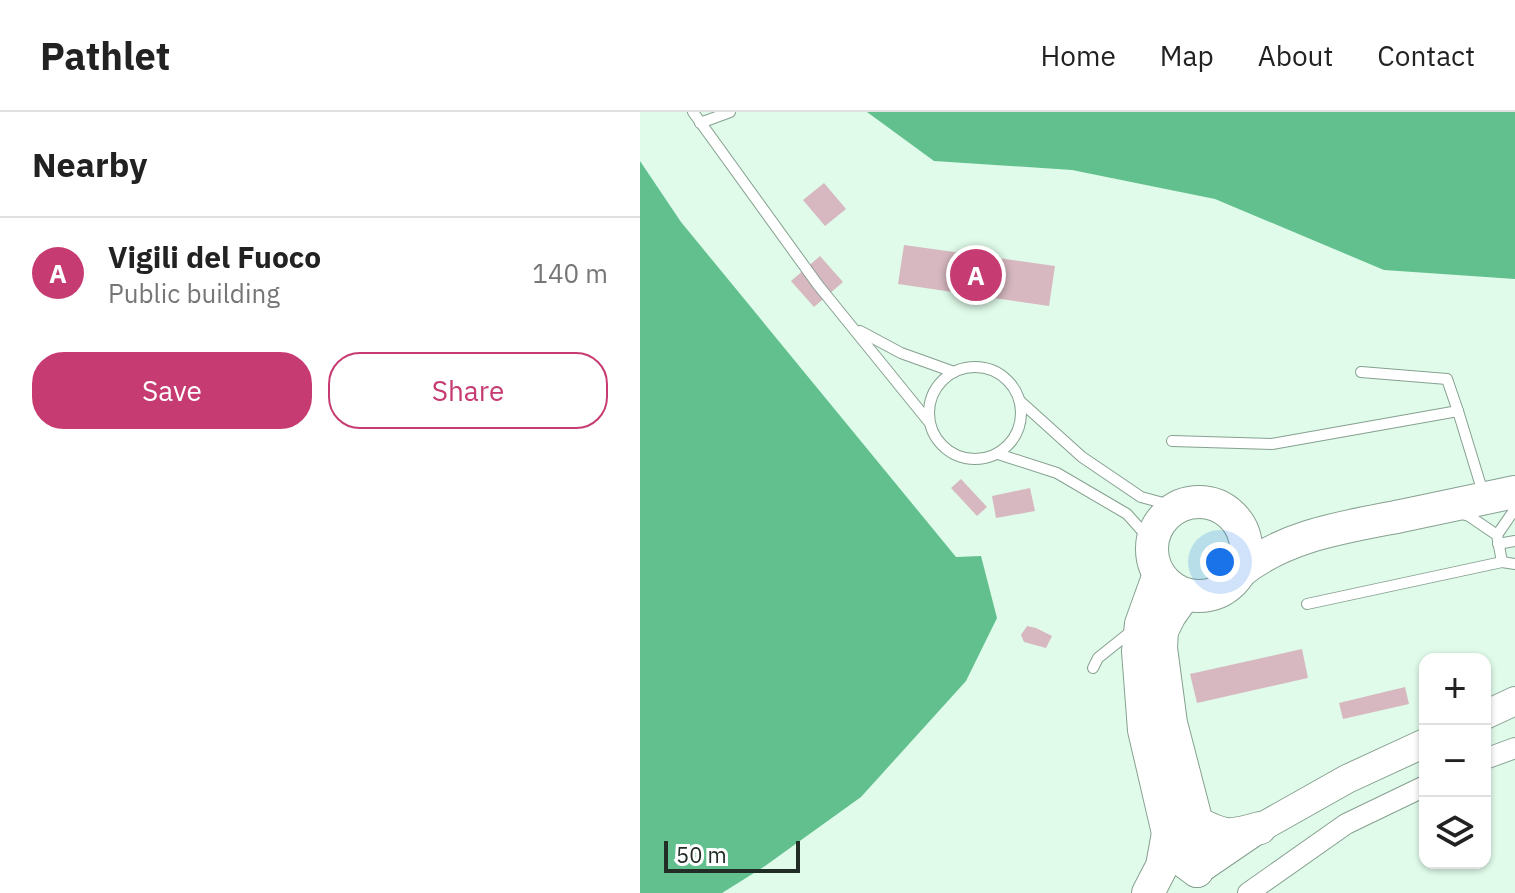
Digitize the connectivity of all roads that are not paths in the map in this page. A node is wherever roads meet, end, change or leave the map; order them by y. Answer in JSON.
{"nodes":[{"id":1,"x":693,"y":112,"type":"edge"},
{"id":2,"x":730,"y":112,"type":"edge"},
{"id":3,"x":700,"y":123,"type":"junction"},
{"id":4,"x":854,"y":328,"type":"junction"},
{"id":5,"x":954,"y":372,"type":"junction"},
{"id":6,"x":1361,"y":372,"type":"dead end"},
{"id":7,"x":1021,"y":402,"type":"junction"},
{"id":8,"x":1458,"y":411,"type":"junction"},
{"id":9,"x":929,"y":422,"type":"junction"},
{"id":10,"x":1172,"y":441,"type":"dead end"},
{"id":11,"x":998,"y":454,"type":"junction"},
{"id":12,"x":1500,"y":495,"type":"edge"},
{"id":13,"x":1178,"y":507,"type":"junction"},
{"id":14,"x":1438,"y":508,"type":"junction"},
{"id":15,"x":1515,"y":509,"type":"edge"},
{"id":16,"x":1232,"y":516,"type":"junction"},
{"id":17,"x":1331,"y":530,"type":"junction"},
{"id":18,"x":1497,"y":540,"type":"junction"},
{"id":19,"x":1515,"y":541,"type":"edge"},
{"id":20,"x":1152,"y":542,"type":"junction"},
{"id":21,"x":1502,"y":562,"type":"junction"},
{"id":22,"x":1515,"y":564,"type":"edge"},
{"id":23,"x":1240,"y":572,"type":"junction"},
{"id":24,"x":1159,"y":574,"type":"junction"},
{"id":25,"x":1185,"y":594,"type":"junction"},
{"id":26,"x":1307,"y":604,"type":"dead end"},
{"id":27,"x":1141,"y":624,"type":"junction"},
{"id":28,"x":1093,"y":668,"type":"dead end"},
{"id":29,"x":1514,"y":702,"type":"edge"},
{"id":30,"x":1491,"y":712,"type":"edge"},
{"id":31,"x":1419,"y":746,"type":"edge"},
{"id":32,"x":1515,"y":748,"type":"edge"},
{"id":33,"x":1491,"y":757,"type":"edge"},
{"id":34,"x":1419,"y":789,"type":"edge"},
{"id":35,"x":1182,"y":828,"type":"junction"},
{"id":36,"x":1260,"y":828,"type":"junction"},
{"id":37,"x":1197,"y":871,"type":"junction"},
{"id":38,"x":1148,"y":893,"type":"edge"},
{"id":39,"x":1166,"y":893,"type":"edge"},
{"id":40,"x":1248,"y":893,"type":"edge"}],
"edges":[{"from":1,"to":3,"type":"lane"},
{"from":2,"to":3,"type":"lane"},
{"from":3,"to":4,"type":"lane"},
{"from":4,"to":5,"type":"lane"},
{"from":4,"to":9,"type":"lane"},
{"from":5,"to":7,"type":"lane"},
{"from":5,"to":9,"type":"lane"},
{"from":6,"to":8,"type":"lane"},
{"from":7,"to":11,"type":"lane"},
{"from":7,"to":13,"type":"lane"},
{"from":8,"to":10,"type":"lane"},
{"from":8,"to":12,"type":"lane"},
{"from":9,"to":11,"type":"lane"},
{"from":11,"to":20,"type":"lane"},
{"from":12,"to":14,"type":"main road"},
{"from":13,"to":16,"type":"main road"},
{"from":13,"to":20,"type":"main road"},
{"from":14,"to":17,"type":"main road"},
{"from":14,"to":18,"type":"lane"},
{"from":15,"to":18,"type":"lane"},
{"from":16,"to":17,"type":"main road"},
{"from":16,"to":23,"type":"main road"},
{"from":17,"to":23,"type":"main road"},
{"from":18,"to":19,"type":"lane"},
{"from":18,"to":21,"type":"lane"},
{"from":20,"to":24,"type":"main road"},
{"from":21,"to":22,"type":"lane"},
{"from":21,"to":26,"type":"lane"},
{"from":23,"to":25,"type":"main road"},
{"from":24,"to":25,"type":"main road"},
{"from":24,"to":27,"type":"main road"},
{"from":25,"to":35,"type":"main road"},
{"from":27,"to":28,"type":"lane"},
{"from":27,"to":35,"type":"main road"},
{"from":29,"to":30,"type":"street"},
{"from":31,"to":36,"type":"street"},
{"from":32,"to":33,"type":"street"},
{"from":34,"to":40,"type":"street"},
{"from":35,"to":36,"type":"main road"},
{"from":35,"to":37,"type":"main road"},
{"from":35,"to":38,"type":"main road"},
{"from":36,"to":37,"type":"street"},
{"from":37,"to":39,"type":"main road"}]}
